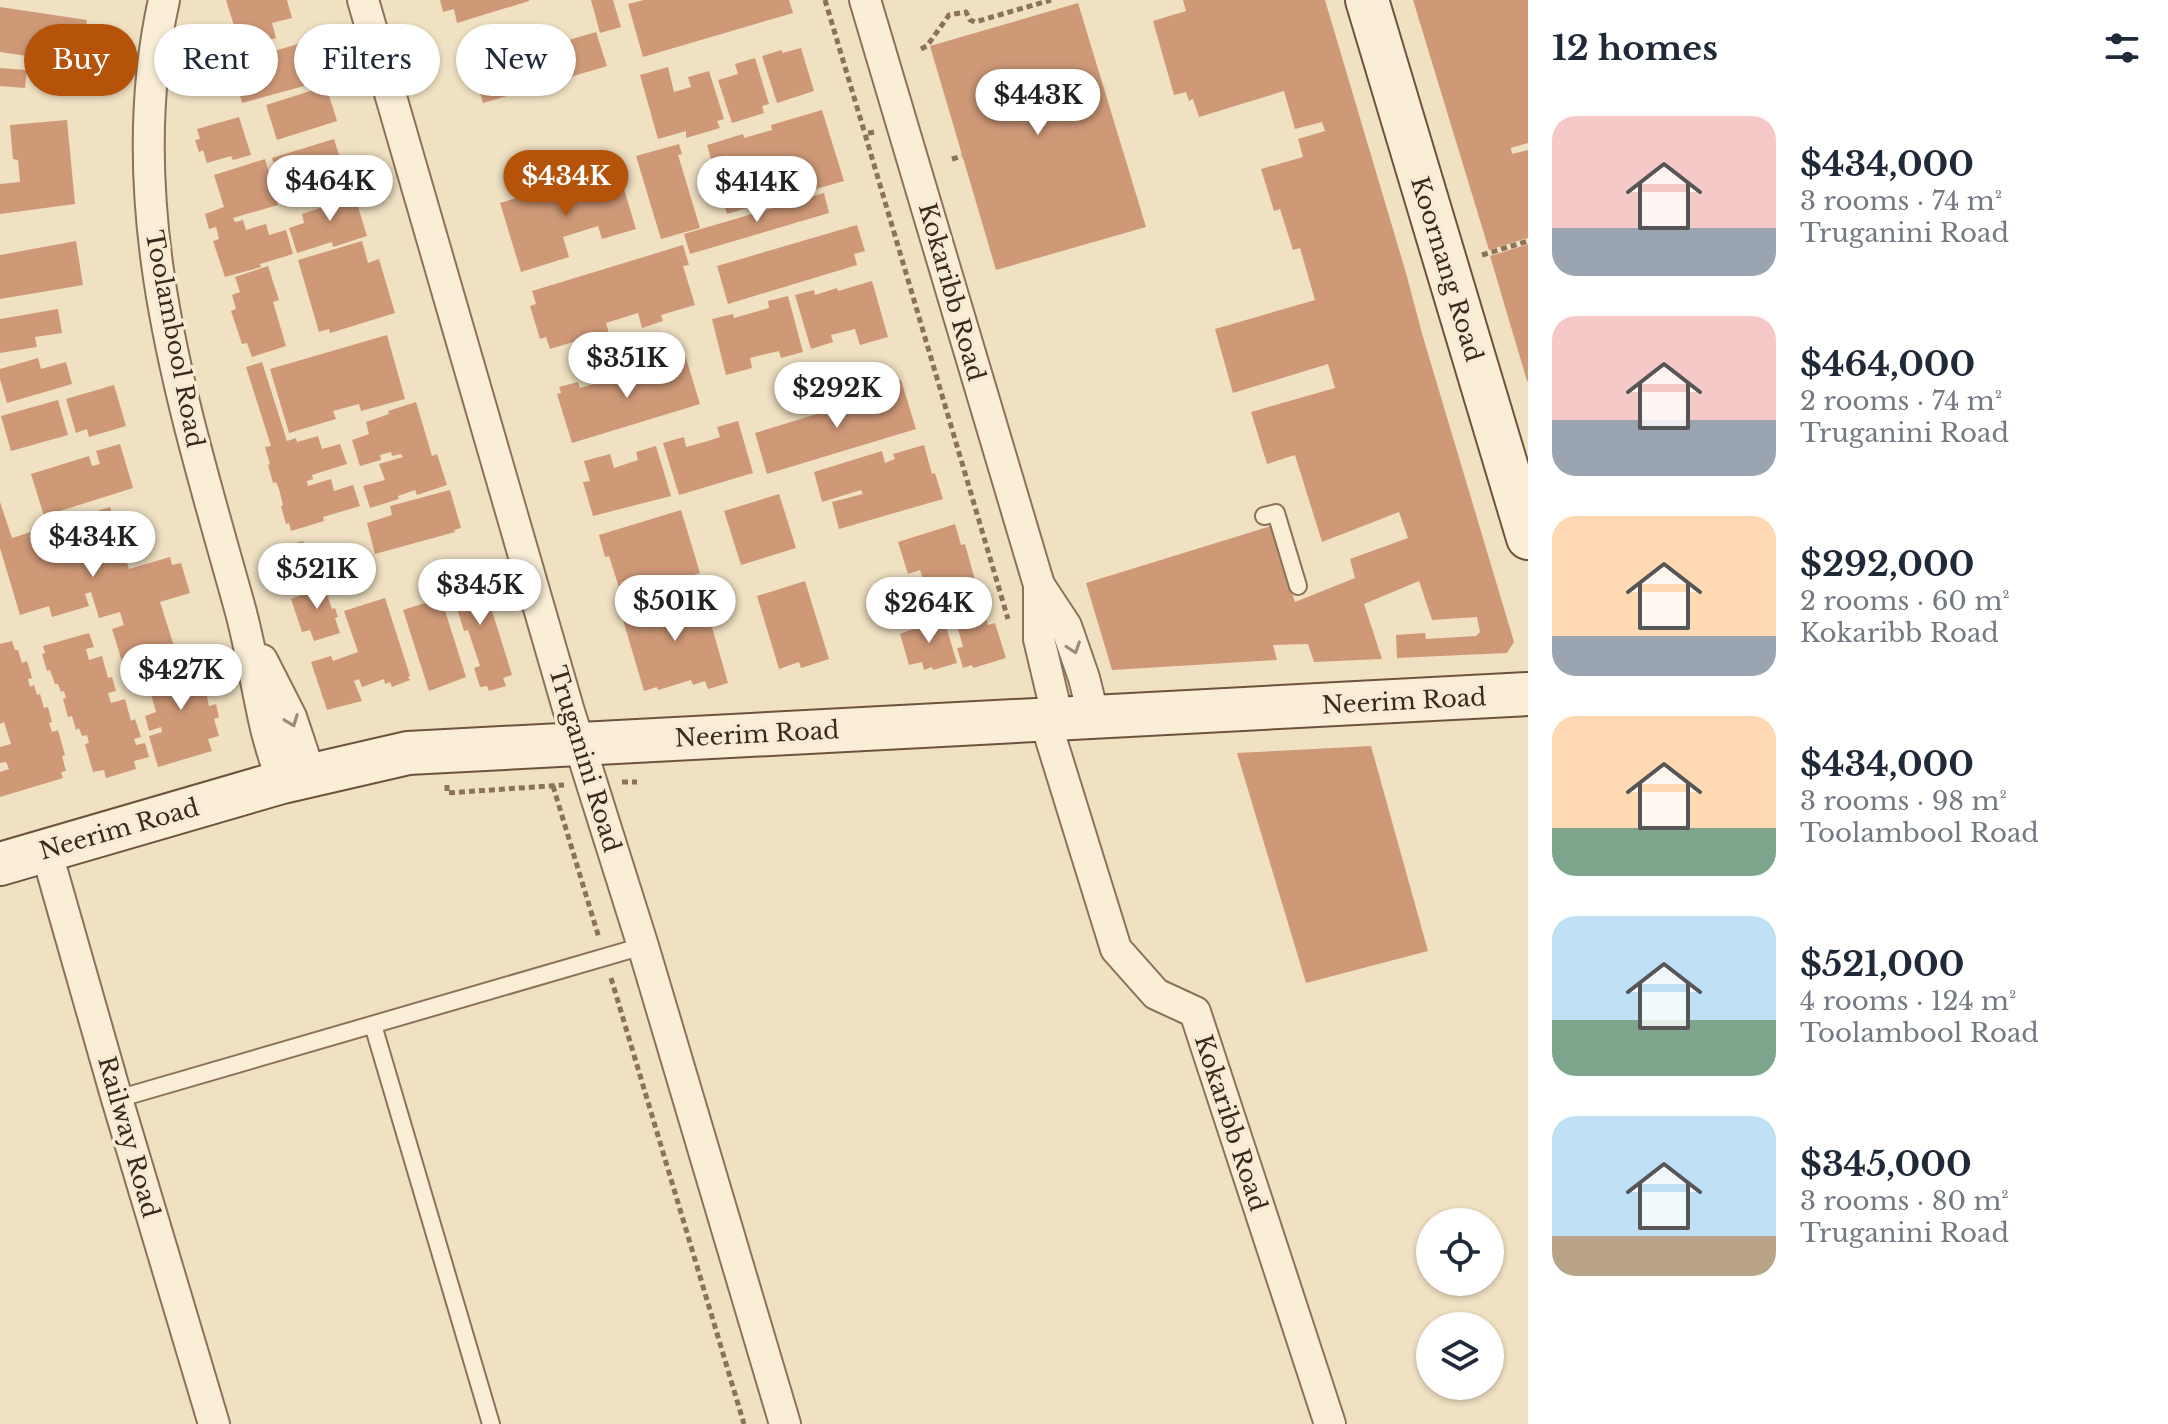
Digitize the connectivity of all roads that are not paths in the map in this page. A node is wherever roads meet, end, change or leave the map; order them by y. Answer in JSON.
{"nodes":[{"id":1,"x":164,"y":0,"type":"edge"},
{"id":2,"x":363,"y":0,"type":"edge"},
{"id":3,"x":865,"y":0,"type":"edge"},
{"id":4,"x":1367,"y":0,"type":"edge"},
{"id":5,"x":1264,"y":516,"type":"dead end"},
{"id":6,"x":1528,"y":538,"type":"edge"},
{"id":7,"x":1298,"y":586,"type":"dead end"},
{"id":8,"x":1528,"y":694,"type":"edge"},
{"id":9,"x":1066,"y":719,"type":"junction"},
{"id":10,"x":579,"y":743,"type":"junction"},
{"id":11,"x":296,"y":778,"type":"junction"},
{"id":12,"x":46,"y":850,"type":"junction"},
{"id":13,"x":0,"y":864,"type":"edge"},
{"id":14,"x":643,"y":946,"type":"junction"},
{"id":15,"x":373,"y":1025,"type":"junction"},
{"id":16,"x":117,"y":1099,"type":"junction"},
{"id":17,"x":214,"y":1424,"type":"edge"},
{"id":18,"x":491,"y":1424,"type":"edge"},
{"id":19,"x":785,"y":1424,"type":"edge"},
{"id":20,"x":1330,"y":1424,"type":"edge"}],
"edges":[{"from":1,"to":11,"type":"street","name":"Toolambool Road"},
{"from":2,"to":10,"type":"street","name":"Truganini Road"},
{"from":3,"to":9,"type":"street","name":"Kokaribb Road"},
{"from":4,"to":6,"type":"main road","name":"Koornang Road"},
{"from":5,"to":7,"type":"lane"},
{"from":8,"to":9,"type":"main road","name":"Neerim Road"},
{"from":9,"to":10,"type":"main road","name":"Neerim Road"},
{"from":9,"to":20,"type":"street","name":"Kokaribb Road"},
{"from":10,"to":11,"type":"main road","name":"Neerim Road"},
{"from":10,"to":14,"type":"street","name":"Truganini Road"},
{"from":11,"to":12,"type":"main road","name":"Neerim Road"},
{"from":12,"to":13,"type":"main road","name":"Neerim Road"},
{"from":12,"to":16,"type":"street","name":"Railway Road"},
{"from":14,"to":15,"type":"lane"},
{"from":14,"to":19,"type":"street","name":"Truganini Road"},
{"from":15,"to":16,"type":"lane"},
{"from":15,"to":18,"type":"lane"},
{"from":16,"to":17,"type":"street","name":"Railway Road"}]}
